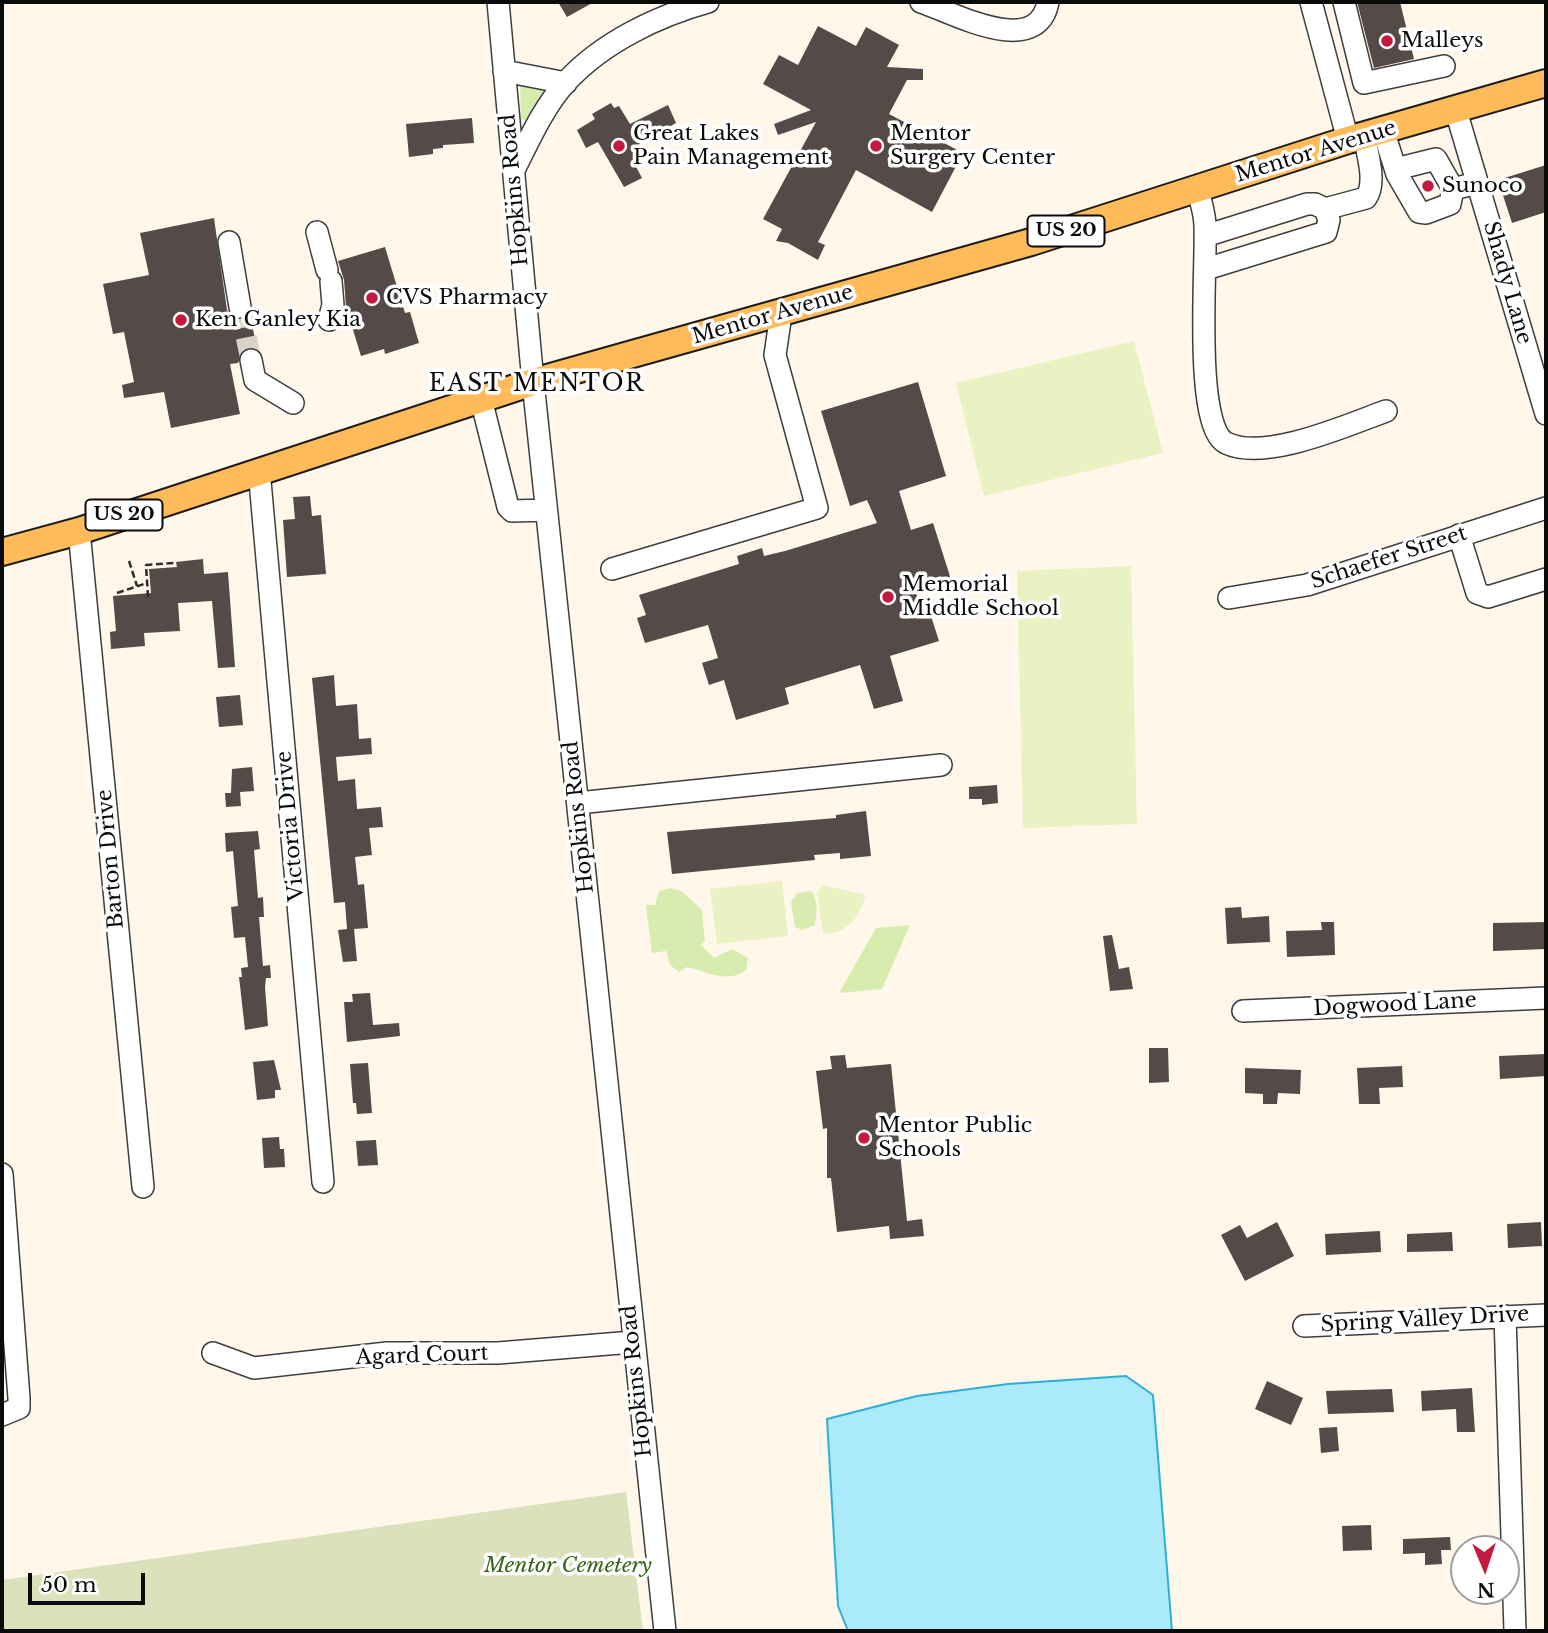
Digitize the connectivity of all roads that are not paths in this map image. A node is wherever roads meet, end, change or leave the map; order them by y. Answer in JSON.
{"nodes":[{"id":1,"x":498,"y":2,"type":"edge"},
{"id":2,"x":708,"y":2,"type":"edge"},
{"id":3,"x":921,"y":2,"type":"edge"},
{"id":4,"x":1048,"y":2,"type":"edge"},
{"id":5,"x":1311,"y":2,"type":"edge"},
{"id":6,"x":1344,"y":2,"type":"edge"},
{"id":7,"x":1444,"y":66,"type":"dead end"},
{"id":8,"x":504,"y":71,"type":"junction"},
{"id":9,"x":566,"y":83,"type":"junction"},
{"id":10,"x":1546,"y":83,"type":"edge"},
{"id":11,"x":1456,"y":111,"type":"junction"},
{"id":12,"x":1365,"y":135,"type":"junction"},
{"id":13,"x":1396,"y":169,"type":"junction"},
{"id":14,"x":513,"y":171,"type":"junction"},
{"id":15,"x":1477,"y":183,"type":"junction"},
{"id":16,"x":1198,"y":189,"type":"junction"},
{"id":17,"x":1453,"y":189,"type":"junction"},
{"id":18,"x":1325,"y":209,"type":"junction"},
{"id":19,"x":317,"y":232,"type":"dead end"},
{"id":20,"x":1205,"y":236,"type":"junction"},
{"id":21,"x":229,"y":242,"type":"dead end"},
{"id":22,"x":1206,"y":269,"type":"junction"},
{"id":23,"x":240,"y":307,"type":"tunnel mouth"},
{"id":24,"x":781,"y":314,"type":"junction"},
{"id":25,"x":329,"y":320,"type":"dead end"},
{"id":26,"x":251,"y":360,"type":"tunnel mouth"},
{"id":27,"x":533,"y":382,"type":"junction"},
{"id":28,"x":481,"y":399,"type":"junction"},
{"id":29,"x":293,"y":404,"type":"dead end"},
{"id":30,"x":1386,"y":411,"type":"dead end"},
{"id":31,"x":1546,"y":414,"type":"edge"},
{"id":32,"x":258,"y":470,"type":"junction"},
{"id":33,"x":1546,"y":508,"type":"edge"},
{"id":34,"x":546,"y":510,"type":"junction"},
{"id":35,"x":79,"y":531,"type":"junction"},
{"id":36,"x":1459,"y":535,"type":"junction"},
{"id":37,"x":2,"y":552,"type":"edge"},
{"id":38,"x":612,"y":569,"type":"dead end"},
{"id":39,"x":1546,"y":579,"type":"edge"},
{"id":40,"x":1229,"y":598,"type":"dead end"},
{"id":41,"x":941,"y":765,"type":"dead end"},
{"id":42,"x":578,"y":803,"type":"junction"},
{"id":43,"x":1546,"y":998,"type":"edge"},
{"id":44,"x":1243,"y":1011,"type":"dead end"},
{"id":45,"x":2,"y":1174,"type":"edge"},
{"id":46,"x":323,"y":1182,"type":"dead end"},
{"id":47,"x":143,"y":1187,"type":"dead end"},
{"id":48,"x":5,"y":1262,"type":"edge"},
{"id":49,"x":1546,"y":1315,"type":"edge"},
{"id":50,"x":1505,"y":1316,"type":"junction"},
{"id":51,"x":1304,"y":1326,"type":"dead end"},
{"id":52,"x":633,"y":1342,"type":"junction"},
{"id":53,"x":213,"y":1353,"type":"dead end"},
{"id":54,"x":11,"y":1411,"type":"edge"},
{"id":55,"x":665,"y":1631,"type":"edge"},
{"id":56,"x":1515,"y":1631,"type":"edge"}],
"edges":[{"from":1,"to":8,"type":"street","name":"Hopkins Road"},
{"from":2,"to":9,"type":"street"},
{"from":3,"to":4,"type":"street"},
{"from":5,"to":12,"type":"street"},
{"from":6,"to":7,"type":"street"},
{"from":8,"to":9,"type":"street"},
{"from":8,"to":14,"type":"street","name":"Hopkins Road"},
{"from":9,"to":14,"type":"street"},
{"from":10,"to":11,"type":"main road","name":"Mentor Avenue","number":"US 20"},
{"from":11,"to":12,"type":"main road","name":"Mentor Avenue","number":"US 20"},
{"from":11,"to":15,"type":"street","name":"Shady Lane"},
{"from":12,"to":13,"type":"street"},
{"from":12,"to":16,"type":"main road","name":"Mentor Avenue","number":"US 20"},
{"from":12,"to":18,"type":"street"},
{"from":13,"to":17,"type":"street"},
{"from":13,"to":17,"type":"street"},
{"from":14,"to":27,"type":"street","name":"Hopkins Road"},
{"from":15,"to":17,"type":"street"},
{"from":15,"to":31,"type":"street","name":"Shady Lane"},
{"from":16,"to":20,"type":"street"},
{"from":16,"to":24,"type":"main road","name":"Mentor Avenue","number":"US 20"},
{"from":18,"to":20,"type":"street"},
{"from":18,"to":22,"type":"street"},
{"from":19,"to":25,"type":"street"},
{"from":20,"to":22,"type":"street"},
{"from":21,"to":23,"type":"street"},
{"from":22,"to":30,"type":"street"},
{"from":24,"to":27,"type":"main road","name":"Mentor Avenue","number":"US 20"},
{"from":24,"to":38,"type":"street"},
{"from":26,"to":29,"type":"street"},
{"from":27,"to":28,"type":"main road","name":"Mentor Avenue","number":"US 20"},
{"from":27,"to":34,"type":"street","name":"Hopkins Road"},
{"from":28,"to":32,"type":"main road","name":"Mentor Avenue","number":"US 20"},
{"from":28,"to":34,"type":"street"},
{"from":32,"to":35,"type":"main road","name":"Mentor Avenue","number":"US 20"},
{"from":32,"to":46,"type":"street","name":"Victoria Drive"},
{"from":33,"to":36,"type":"street","name":"Schaefer Street"},
{"from":34,"to":42,"type":"street","name":"Hopkins Road"},
{"from":35,"to":37,"type":"main road","name":"Mentor Avenue","number":"US 20"},
{"from":35,"to":47,"type":"street","name":"Barton Drive"},
{"from":36,"to":39,"type":"street"},
{"from":36,"to":40,"type":"street","name":"Schaefer Street"},
{"from":41,"to":42,"type":"street"},
{"from":42,"to":52,"type":"street","name":"Hopkins Road"},
{"from":43,"to":44,"type":"street","name":"Dogwood Lane"},
{"from":45,"to":48,"type":"street"},
{"from":48,"to":54,"type":"street"},
{"from":49,"to":50,"type":"street","name":"Spring Valley Drive"},
{"from":50,"to":51,"type":"street","name":"Spring Valley Drive"},
{"from":50,"to":56,"type":"street"},
{"from":52,"to":53,"type":"street","name":"Agard Court"},
{"from":52,"to":55,"type":"street","name":"Hopkins Road"}]}
